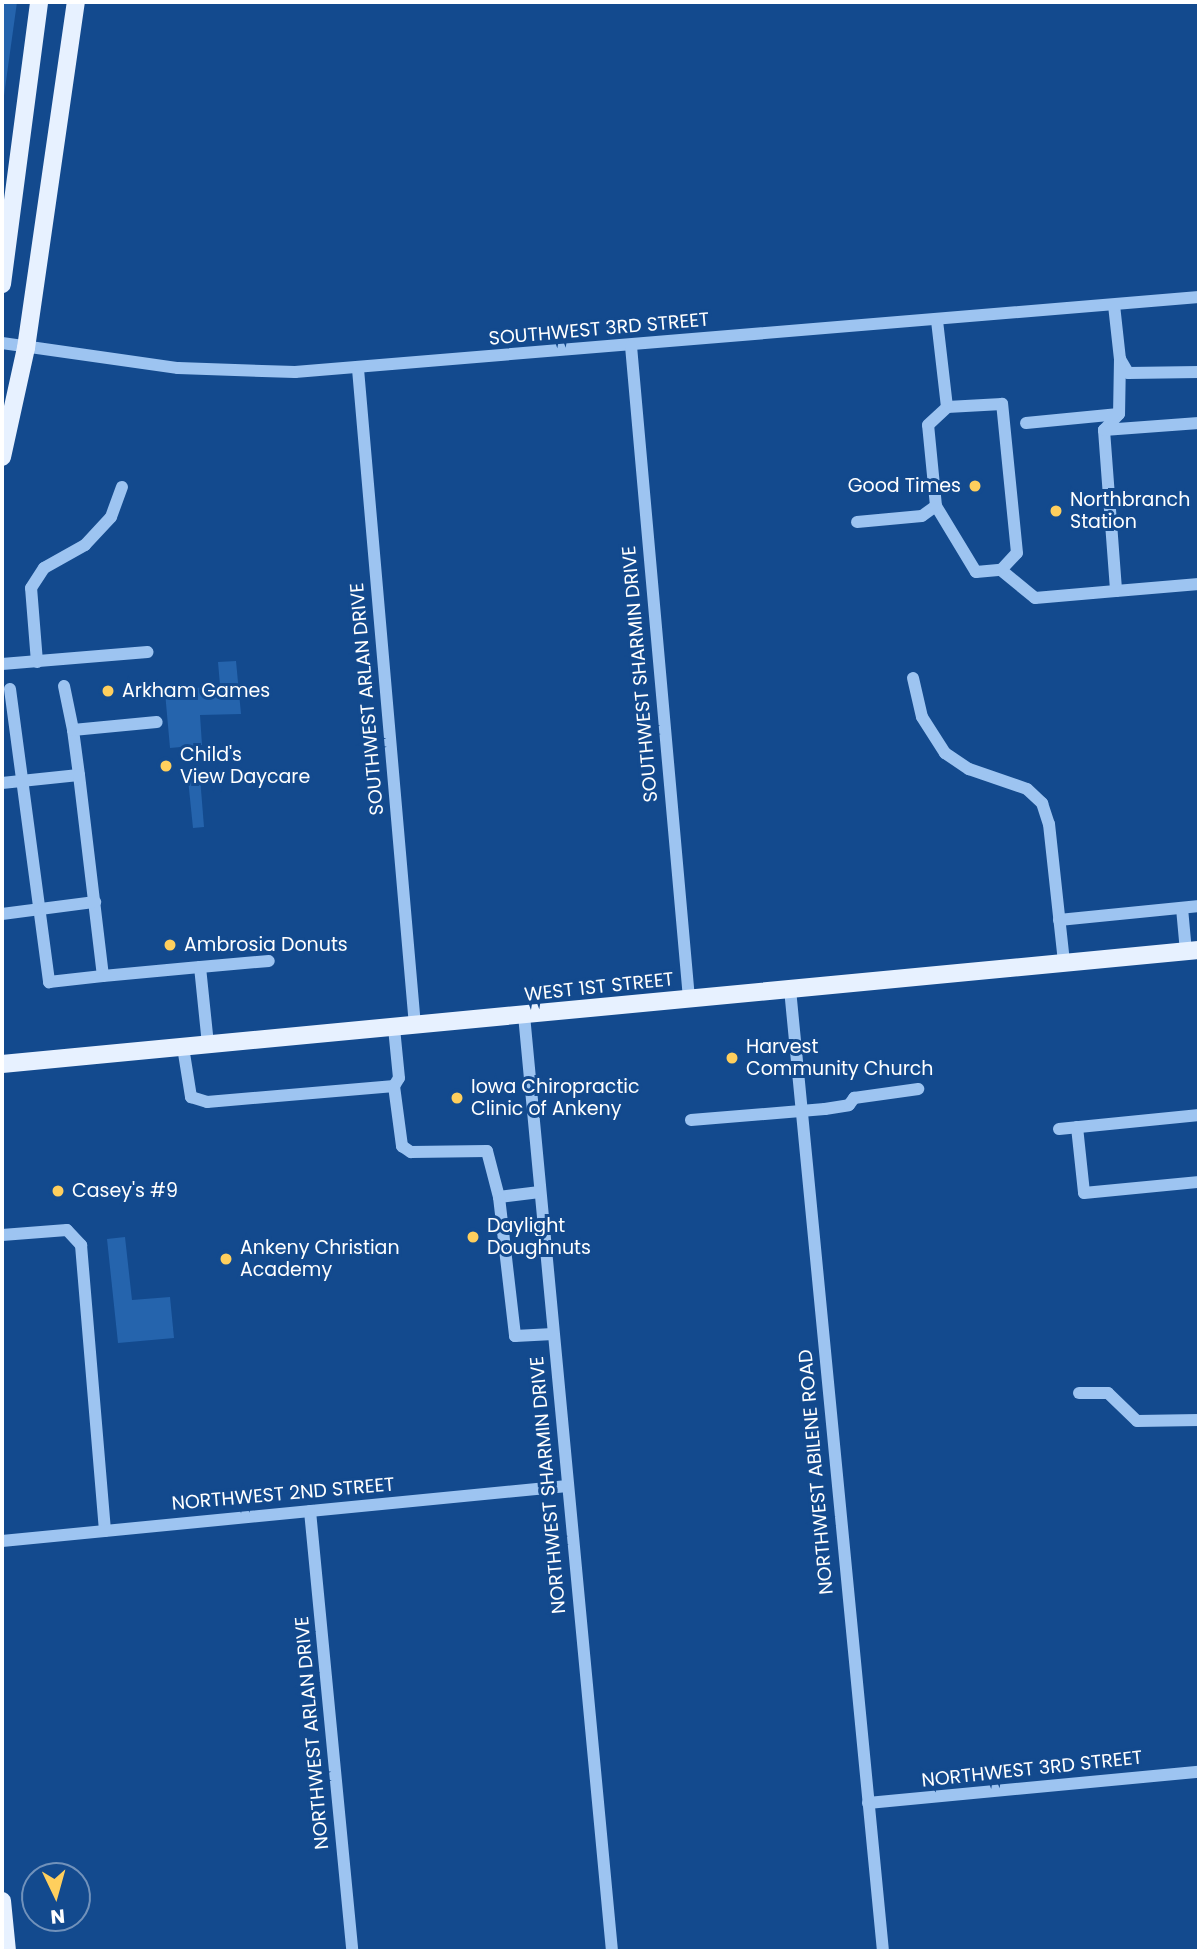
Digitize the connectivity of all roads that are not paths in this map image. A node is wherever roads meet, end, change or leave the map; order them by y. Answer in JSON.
{"nodes":[{"id":1,"x":39,"y":2,"type":"edge"},
{"id":2,"x":76,"y":2,"type":"edge"},
{"id":3,"x":2,"y":284,"type":"edge"},
{"id":4,"x":1199,"y":297,"type":"edge"},
{"id":5,"x":1114,"y":305,"type":"junction"},
{"id":6,"x":937,"y":320,"type":"junction"},
{"id":7,"x":2,"y":343,"type":"edge"},
{"id":8,"x":631,"y":346,"type":"junction"},
{"id":9,"x":26,"y":348,"type":"junction"},
{"id":10,"x":1120,"y":359,"type":"junction"},
{"id":11,"x":358,"y":369,"type":"junction"},
{"id":12,"x":1199,"y":372,"type":"edge"},
{"id":13,"x":947,"y":407,"type":"junction"},
{"id":14,"x":1119,"y":414,"type":"junction"},
{"id":15,"x":1027,"y":423,"type":"dead end"},
{"id":16,"x":1199,"y":423,"type":"edge"},
{"id":17,"x":1104,"y":430,"type":"junction"},
{"id":18,"x":2,"y":457,"type":"edge"},
{"id":19,"x":122,"y":487,"type":"dead end"},
{"id":20,"x":936,"y":506,"type":"junction"},
{"id":21,"x":857,"y":522,"type":"dead end"},
{"id":22,"x":1001,"y":570,"type":"junction"},
{"id":23,"x":1199,"y":584,"type":"edge"},
{"id":24,"x":1116,"y":591,"type":"junction"},
{"id":25,"x":148,"y":652,"type":"dead end"},
{"id":26,"x":37,"y":662,"type":"junction"},
{"id":27,"x":2,"y":664,"type":"edge"},
{"id":28,"x":913,"y":678,"type":"dead end"},
{"id":29,"x":64,"y":686,"type":"dead end"},
{"id":30,"x":10,"y":689,"type":"dead end"},
{"id":31,"x":157,"y":722,"type":"dead end"},
{"id":32,"x":73,"y":730,"type":"junction"},
{"id":33,"x":79,"y":775,"type":"junction"},
{"id":34,"x":25,"y":781,"type":"junction"},
{"id":35,"x":2,"y":783,"type":"edge"},
{"id":36,"x":95,"y":902,"type":"junction"},
{"id":37,"x":1199,"y":906,"type":"edge"},
{"id":38,"x":1182,"y":908,"type":"junction"},
{"id":39,"x":41,"y":910,"type":"junction"},
{"id":40,"x":2,"y":914,"type":"edge"},
{"id":41,"x":1059,"y":920,"type":"junction"},
{"id":42,"x":1193,"y":951,"type":"edge"},
{"id":43,"x":269,"y":961,"type":"dead end"},
{"id":44,"x":1064,"y":963,"type":"junction"},
{"id":45,"x":200,"y":967,"type":"junction"},
{"id":46,"x":103,"y":976,"type":"junction"},
{"id":47,"x":790,"y":989,"type":"junction"},
{"id":48,"x":689,"y":999,"type":"junction"},
{"id":49,"x":524,"y":1015,"type":"junction"},
{"id":50,"x":415,"y":1026,"type":"junction"},
{"id":51,"x":394,"y":1028,"type":"junction"},
{"id":52,"x":208,"y":1045,"type":"junction"},
{"id":53,"x":183,"y":1047,"type":"junction"},
{"id":54,"x":2,"y":1064,"type":"edge"},
{"id":55,"x":394,"y":1086,"type":"junction"},
{"id":56,"x":918,"y":1089,"type":"dead end"},
{"id":57,"x":802,"y":1112,"type":"junction"},
{"id":58,"x":1199,"y":1115,"type":"edge"},
{"id":59,"x":691,"y":1120,"type":"dead end"},
{"id":60,"x":1077,"y":1127,"type":"junction"},
{"id":61,"x":1059,"y":1129,"type":"dead end"},
{"id":62,"x":1199,"y":1182,"type":"edge"},
{"id":63,"x":540,"y":1192,"type":"junction"},
{"id":64,"x":499,"y":1197,"type":"junction"},
{"id":65,"x":2,"y":1236,"type":"edge"},
{"id":66,"x":553,"y":1334,"type":"junction"},
{"id":67,"x":1079,"y":1393,"type":"dead end"},
{"id":68,"x":1199,"y":1420,"type":"edge"},
{"id":69,"x":567,"y":1486,"type":"junction"},
{"id":70,"x":310,"y":1511,"type":"junction"},
{"id":71,"x":105,"y":1531,"type":"junction"},
{"id":72,"x":2,"y":1541,"type":"edge"},
{"id":73,"x":1199,"y":1772,"type":"edge"},
{"id":74,"x":868,"y":1803,"type":"junction"},
{"id":75,"x":2,"y":1900,"type":"edge"},
{"id":76,"x":6,"y":1951,"type":"edge"},
{"id":77,"x":352,"y":1951,"type":"edge"},
{"id":78,"x":612,"y":1951,"type":"edge"},
{"id":79,"x":883,"y":1951,"type":"edge"}],
"edges":[{"from":1,"to":3,"type":"main road"},
{"from":2,"to":9,"type":"main road"},
{"from":4,"to":5,"type":"street","name":"SOUTHWEST 3RD STREET"},
{"from":5,"to":6,"type":"street","name":"SOUTHWEST 3RD STREET"},
{"from":5,"to":10,"type":"street"},
{"from":6,"to":8,"type":"street","name":"SOUTHWEST 3RD STREET"},
{"from":6,"to":13,"type":"street"},
{"from":7,"to":9,"type":"street","name":"SOUTHWEST 3RD STREET"},
{"from":8,"to":11,"type":"street","name":"SOUTHWEST 3RD STREET"},
{"from":8,"to":48,"type":"street","name":"SOUTHWEST SHARMIN DRIVE"},
{"from":9,"to":11,"type":"street","name":"SOUTHWEST 3RD STREET"},
{"from":9,"to":18,"type":"main road"},
{"from":10,"to":12,"type":"street"},
{"from":10,"to":14,"type":"street"},
{"from":11,"to":50,"type":"street","name":"SOUTHWEST ARLAN DRIVE"},
{"from":13,"to":20,"type":"street"},
{"from":13,"to":22,"type":"street"},
{"from":14,"to":15,"type":"street"},
{"from":14,"to":17,"type":"street"},
{"from":16,"to":17,"type":"street"},
{"from":17,"to":24,"type":"street"},
{"from":19,"to":26,"type":"street"},
{"from":20,"to":21,"type":"street"},
{"from":20,"to":22,"type":"street"},
{"from":22,"to":24,"type":"street"},
{"from":23,"to":24,"type":"street"},
{"from":25,"to":26,"type":"street"},
{"from":26,"to":27,"type":"street"},
{"from":28,"to":41,"type":"street"},
{"from":29,"to":32,"type":"street"},
{"from":30,"to":34,"type":"street"},
{"from":31,"to":32,"type":"street"},
{"from":32,"to":33,"type":"street"},
{"from":33,"to":34,"type":"street"},
{"from":33,"to":36,"type":"street"},
{"from":34,"to":35,"type":"street"},
{"from":34,"to":39,"type":"street"},
{"from":36,"to":39,"type":"street"},
{"from":36,"to":46,"type":"street"},
{"from":37,"to":38,"type":"street"},
{"from":38,"to":41,"type":"street"},
{"from":38,"to":42,"type":"street"},
{"from":39,"to":40,"type":"street"},
{"from":39,"to":46,"type":"street"},
{"from":41,"to":44,"type":"street"},
{"from":42,"to":44,"type":"main road","name":"WEST 1ST STREET"},
{"from":43,"to":45,"type":"street"},
{"from":44,"to":47,"type":"main road","name":"WEST 1ST STREET"},
{"from":45,"to":46,"type":"street"},
{"from":45,"to":52,"type":"street"},
{"from":47,"to":48,"type":"main road","name":"WEST 1ST STREET"},
{"from":47,"to":57,"type":"street","name":"NORTHWEST ABILENE ROAD"},
{"from":48,"to":49,"type":"main road","name":"WEST 1ST STREET"},
{"from":49,"to":50,"type":"main road","name":"WEST 1ST STREET"},
{"from":49,"to":63,"type":"street","name":"NORTHWEST SHARMIN DRIVE"},
{"from":50,"to":51,"type":"main road","name":"WEST 1ST STREET"},
{"from":51,"to":52,"type":"main road","name":"WEST 1ST STREET"},
{"from":51,"to":55,"type":"street"},
{"from":52,"to":53,"type":"main road","name":"WEST 1ST STREET"},
{"from":53,"to":54,"type":"main road","name":"WEST 1ST STREET"},
{"from":53,"to":55,"type":"street"},
{"from":55,"to":64,"type":"street"},
{"from":56,"to":57,"type":"street"},
{"from":57,"to":59,"type":"street"},
{"from":57,"to":74,"type":"street","name":"NORTHWEST ABILENE ROAD"},
{"from":58,"to":60,"type":"street"},
{"from":60,"to":61,"type":"street"},
{"from":60,"to":62,"type":"street"},
{"from":63,"to":64,"type":"street"},
{"from":63,"to":66,"type":"street","name":"NORTHWEST SHARMIN DRIVE"},
{"from":64,"to":66,"type":"street"},
{"from":65,"to":71,"type":"street"},
{"from":66,"to":69,"type":"street","name":"NORTHWEST SHARMIN DRIVE"},
{"from":67,"to":68,"type":"street"},
{"from":69,"to":70,"type":"street","name":"NORTHWEST 2ND STREET"},
{"from":69,"to":78,"type":"street","name":"NORTHWEST SHARMIN DRIVE"},
{"from":70,"to":71,"type":"street","name":"NORTHWEST 2ND STREET"},
{"from":70,"to":77,"type":"street","name":"NORTHWEST ARLAN DRIVE"},
{"from":71,"to":72,"type":"street","name":"NORTHWEST 2ND STREET"},
{"from":73,"to":74,"type":"street","name":"NORTHWEST 3RD STREET"},
{"from":74,"to":79,"type":"street","name":"NORTHWEST ABILENE ROAD"},
{"from":75,"to":76,"type":"main road"}]}
